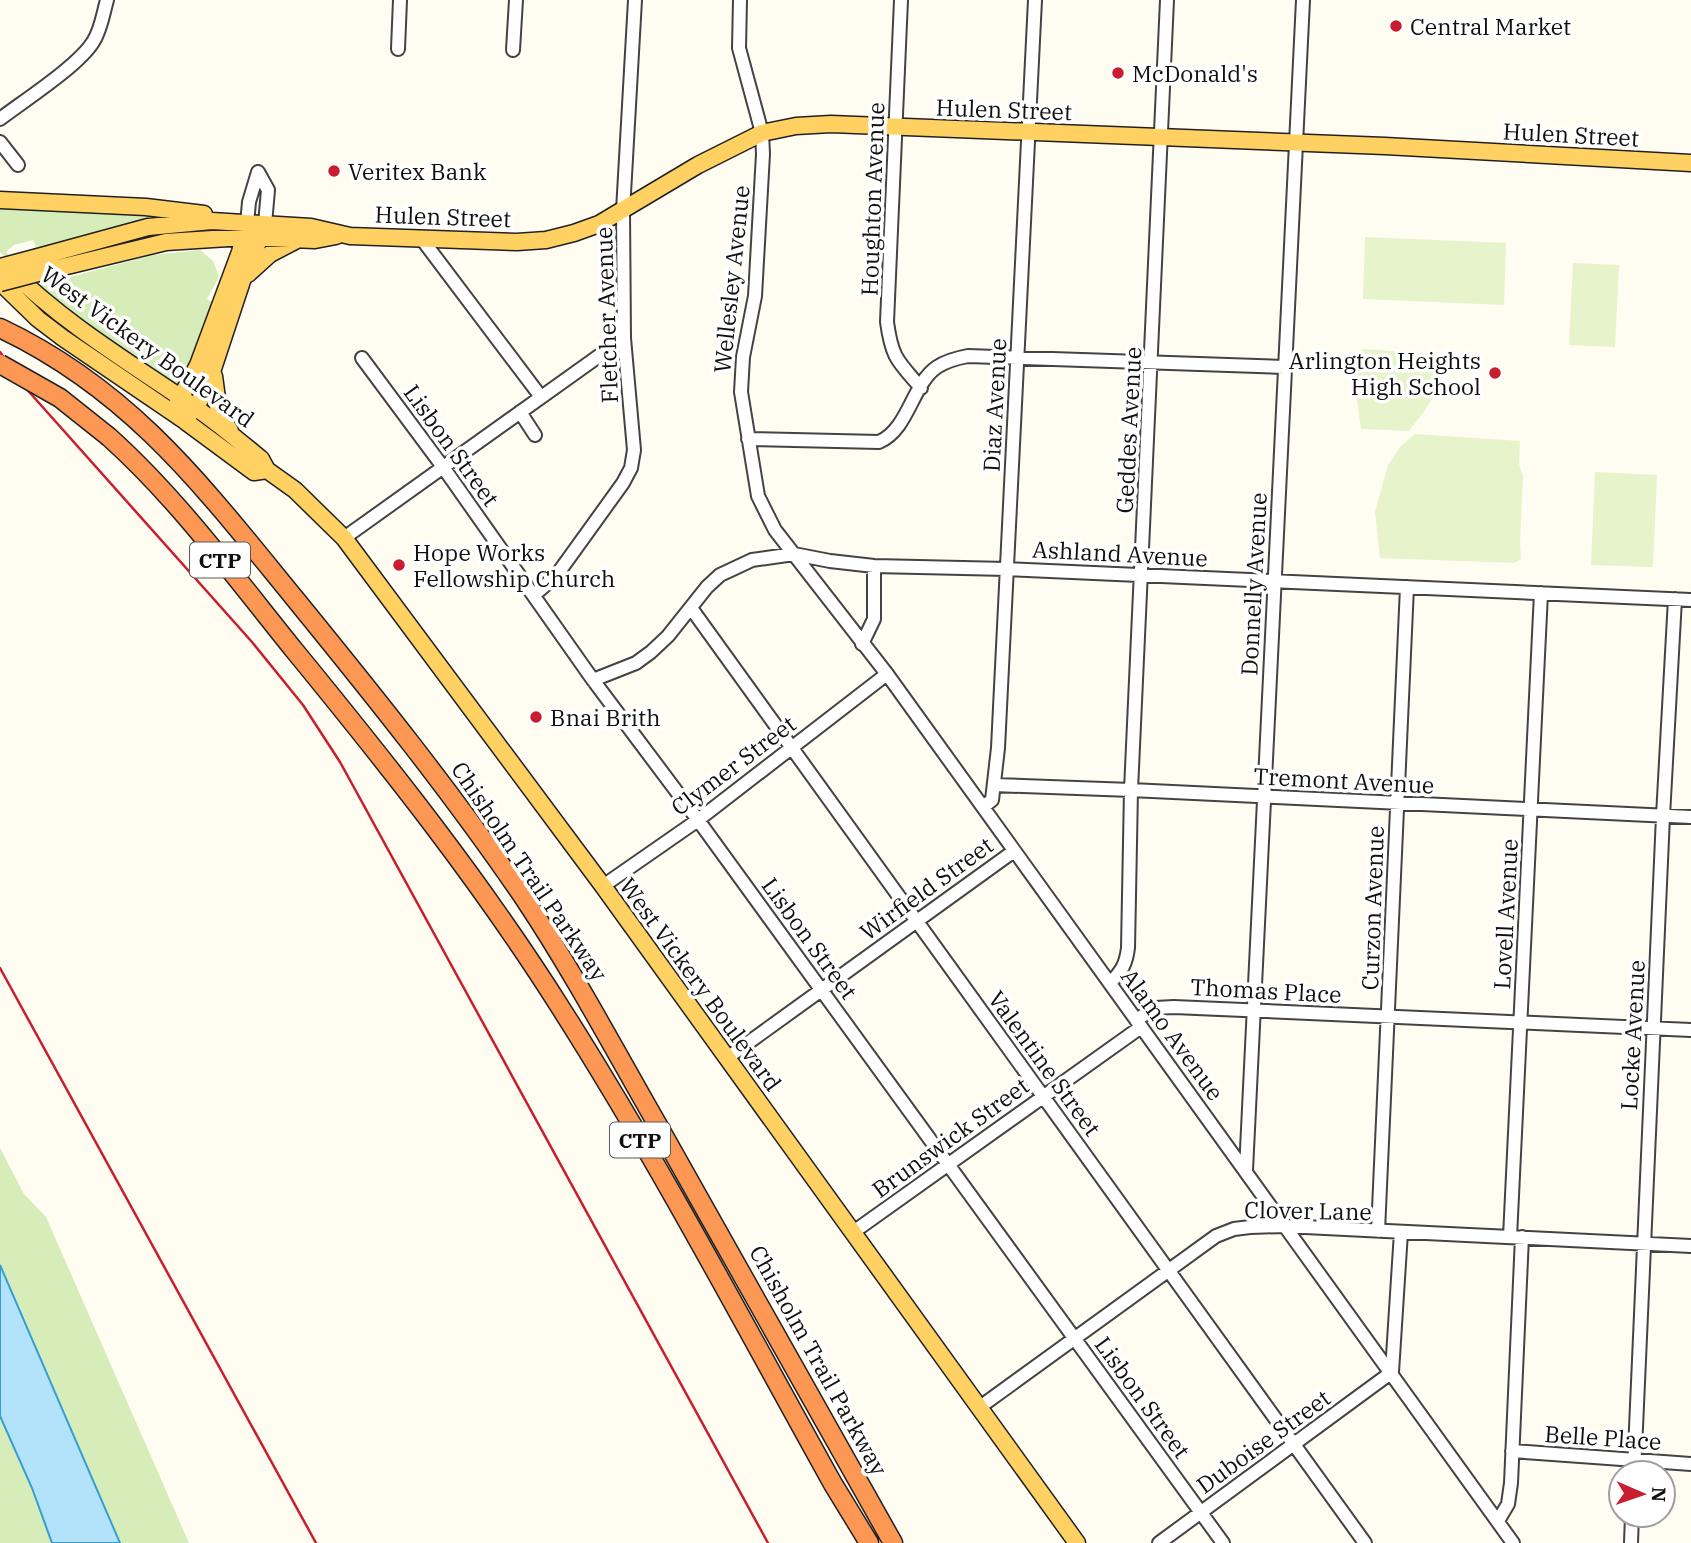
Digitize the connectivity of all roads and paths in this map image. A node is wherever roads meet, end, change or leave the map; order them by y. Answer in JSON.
{"nodes":[{"id":1,"x":107,"y":0,"type":"edge"},
{"id":2,"x":400,"y":0,"type":"edge"},
{"id":3,"x":516,"y":0,"type":"edge"},
{"id":4,"x":635,"y":0,"type":"edge"},
{"id":5,"x":740,"y":0,"type":"edge"},
{"id":6,"x":901,"y":0,"type":"edge"},
{"id":7,"x":1035,"y":0,"type":"edge"},
{"id":8,"x":1167,"y":0,"type":"edge"},
{"id":9,"x":1303,"y":0,"type":"edge"},
{"id":10,"x":398,"y":49,"type":"dead end"},
{"id":11,"x":513,"y":50,"type":"dead end"},
{"id":12,"x":0,"y":120,"type":"edge"},
{"id":13,"x":896,"y":128,"type":"junction"},
{"id":14,"x":762,"y":132,"type":"junction"},
{"id":15,"x":1029,"y":133,"type":"junction"},
{"id":16,"x":1162,"y":138,"type":"junction"},
{"id":17,"x":0,"y":142,"type":"edge"},
{"id":18,"x":1296,"y":143,"type":"junction"},
{"id":19,"x":1691,"y":163,"type":"edge"},
{"id":20,"x":18,"y":165,"type":"dead end"},
{"id":21,"x":0,"y":200,"type":"edge"},
{"id":22,"x":623,"y":211,"type":"junction"},
{"id":23,"x":254,"y":231,"type":"junction"},
{"id":24,"x":342,"y":235,"type":"junction"},
{"id":25,"x":421,"y":238,"type":"junction"},
{"id":26,"x":298,"y":239,"type":"junction"},
{"id":27,"x":0,"y":260,"type":"edge"},
{"id":28,"x":41,"y":265,"type":"junction"},
{"id":29,"x":0,"y":267,"type":"edge"},
{"id":30,"x":242,"y":281,"type":"junction"},
{"id":31,"x":0,"y":282,"type":"edge"},
{"id":32,"x":0,"y":328,"type":"edge"},
{"id":33,"x":624,"y":338,"type":"junction"},
{"id":34,"x":1018,"y":356,"type":"junction"},
{"id":35,"x":362,"y":358,"type":"dead end"},
{"id":36,"x":1152,"y":361,"type":"junction"},
{"id":37,"x":0,"y":364,"type":"edge"},
{"id":38,"x":213,"y":366,"type":"junction"},
{"id":39,"x":1284,"y":366,"type":"junction"},
{"id":40,"x":921,"y":388,"type":"junction"},
{"id":41,"x":541,"y":397,"type":"junction"},
{"id":42,"x":183,"y":410,"type":"junction"},
{"id":43,"x":520,"y":412,"type":"junction"},
{"id":44,"x":535,"y":435,"type":"dead end"},
{"id":45,"x":233,"y":436,"type":"junction"},
{"id":46,"x":748,"y":439,"type":"junction"},
{"id":47,"x":443,"y":467,"type":"junction"},
{"id":48,"x":267,"y":470,"type":"junction"},
{"id":49,"x":344,"y":538,"type":"junction"},
{"id":50,"x":794,"y":554,"type":"junction"},
{"id":51,"x":874,"y":566,"type":"junction"},
{"id":52,"x":1007,"y":569,"type":"junction"},
{"id":53,"x":1142,"y":575,"type":"junction"},
{"id":54,"x":1275,"y":581,"type":"junction"},
{"id":55,"x":1407,"y":587,"type":"junction"},
{"id":56,"x":1541,"y":593,"type":"junction"},
{"id":57,"x":534,"y":596,"type":"junction"},
{"id":58,"x":1675,"y":599,"type":"junction"},
{"id":59,"x":1691,"y":600,"type":"edge"},
{"id":60,"x":691,"y":608,"type":"junction"},
{"id":61,"x":862,"y":644,"type":"junction"},
{"id":62,"x":887,"y":674,"type":"junction"},
{"id":63,"x":593,"y":680,"type":"junction"},
{"id":64,"x":792,"y":747,"type":"junction"},
{"id":65,"x":995,"y":785,"type":"junction"},
{"id":66,"x":1131,"y":790,"type":"junction"},
{"id":67,"x":1264,"y":797,"type":"junction"},
{"id":68,"x":1398,"y":804,"type":"junction"},
{"id":69,"x":983,"y":807,"type":"junction"},
{"id":70,"x":1531,"y":810,"type":"junction"},
{"id":71,"x":1663,"y":816,"type":"junction"},
{"id":72,"x":1691,"y":817,"type":"edge"},
{"id":73,"x":698,"y":820,"type":"junction"},
{"id":74,"x":1014,"y":851,"type":"junction"},
{"id":75,"x":603,"y":886,"type":"junction"},
{"id":76,"x":916,"y":920,"type":"junction"},
{"id":77,"x":1110,"y":983,"type":"junction"},
{"id":78,"x":821,"y":989,"type":"junction"},
{"id":79,"x":1254,"y":1010,"type":"junction"},
{"id":80,"x":1389,"y":1016,"type":"junction"},
{"id":81,"x":1521,"y":1022,"type":"junction"},
{"id":82,"x":1138,"y":1024,"type":"junction"},
{"id":83,"x":1654,"y":1028,"type":"junction"},
{"id":84,"x":1691,"y":1030,"type":"edge"},
{"id":85,"x":727,"y":1058,"type":"junction"},
{"id":86,"x":1043,"y":1096,"type":"junction"},
{"id":87,"x":948,"y":1164,"type":"junction"},
{"id":88,"x":1246,"y":1171,"type":"junction"},
{"id":89,"x":1268,"y":1202,"type":"junction"},
{"id":90,"x":1255,"y":1226,"type":"junction"},
{"id":91,"x":1285,"y":1226,"type":"junction"},
{"id":92,"x":1314,"y":1228,"type":"junction"},
{"id":93,"x":1378,"y":1231,"type":"junction"},
{"id":94,"x":1401,"y":1232,"type":"junction"},
{"id":95,"x":852,"y":1233,"type":"junction"},
{"id":96,"x":1516,"y":1237,"type":"junction"},
{"id":97,"x":1643,"y":1243,"type":"junction"},
{"id":98,"x":1691,"y":1246,"type":"edge"},
{"id":99,"x":1303,"y":1250,"type":"junction"},
{"id":100,"x":1169,"y":1270,"type":"junction"},
{"id":101,"x":1074,"y":1338,"type":"junction"},
{"id":102,"x":1392,"y":1372,"type":"junction"},
{"id":103,"x":980,"y":1406,"type":"junction"},
{"id":104,"x":1294,"y":1444,"type":"junction"},
{"id":105,"x":1512,"y":1451,"type":"junction"},
{"id":106,"x":1634,"y":1459,"type":"edge"},
{"id":107,"x":1607,"y":1463,"type":"edge"},
{"id":108,"x":1201,"y":1512,"type":"junction"},
{"id":109,"x":1498,"y":1521,"type":"junction"},
{"id":110,"x":869,"y":1543,"type":"edge"},
{"id":111,"x":893,"y":1543,"type":"edge"},
{"id":112,"x":1077,"y":1543,"type":"edge"},
{"id":113,"x":1159,"y":1543,"type":"edge"},
{"id":114,"x":1223,"y":1543,"type":"edge"},
{"id":115,"x":1365,"y":1543,"type":"edge"},
{"id":116,"x":1513,"y":1543,"type":"edge"}],
"edges":[{"from":1,"to":12,"type":"street"},
{"from":2,"to":10,"type":"street"},
{"from":3,"to":11,"type":"street"},
{"from":4,"to":22,"type":"street","name":"Fletcher Avenue"},
{"from":5,"to":14,"type":"street","name":"Wellesley Avenue"},
{"from":6,"to":13,"type":"street","name":"Houghton Avenue"},
{"from":7,"to":15,"type":"street","name":"Diaz Avenue"},
{"from":8,"to":16,"type":"street","name":"Geddes Avenue"},
{"from":9,"to":18,"type":"street","name":"Donnelly Avenue"},
{"from":13,"to":14,"type":"main road","name":"Hulen Street"},
{"from":13,"to":15,"type":"main road","name":"Hulen Street"},
{"from":13,"to":40,"type":"street","name":"Houghton Avenue"},
{"from":14,"to":22,"type":"main road","name":"Hulen Street"},
{"from":14,"to":46,"type":"street","name":"Wellesley Avenue"},
{"from":15,"to":16,"type":"main road","name":"Hulen Street"},
{"from":15,"to":34,"type":"street","name":"Diaz Avenue"},
{"from":16,"to":18,"type":"main road","name":"Hulen Street"},
{"from":16,"to":36,"type":"street","name":"Geddes Avenue"},
{"from":17,"to":20,"type":"street"},
{"from":18,"to":19,"type":"main road","name":"Hulen Street"},
{"from":18,"to":39,"type":"street","name":"Donnelly Avenue"},
{"from":21,"to":23,"type":"main road"},
{"from":22,"to":25,"type":"main road","name":"Hulen Street"},
{"from":22,"to":33,"type":"street","name":"Fletcher Avenue"},
{"from":23,"to":24,"type":"main road"},
{"from":23,"to":26,"type":"main road"},
{"from":23,"to":28,"type":"main road"},
{"from":23,"to":30,"type":"main road"},
{"from":23,"to":42,"type":"main road"},
{"from":24,"to":25,"type":"main road","name":"Hulen Street"},
{"from":24,"to":26,"type":"main road"},
{"from":25,"to":41,"type":"street"},
{"from":26,"to":30,"type":"main road"},
{"from":27,"to":42,"type":"main road","name":"West Vickery Boulevard"},
{"from":28,"to":29,"type":"main road","bridge":true},
{"from":28,"to":31,"type":"main road","bridge":true},
{"from":30,"to":38,"type":"main road"},
{"from":31,"to":42,"type":"main road","name":"West Vickery Boulevard"},
{"from":32,"to":111,"type":"highway","name":"Chisholm Trail Parkway","number":"CTP"},
{"from":33,"to":41,"type":"street"},
{"from":33,"to":57,"type":"street","name":"Fletcher Avenue"},
{"from":34,"to":36,"type":"street"},
{"from":34,"to":40,"type":"street"},
{"from":34,"to":52,"type":"street","name":"Diaz Avenue"},
{"from":35,"to":47,"type":"street","name":"Lisbon Street"},
{"from":36,"to":39,"type":"street"},
{"from":36,"to":53,"type":"street","name":"Geddes Avenue"},
{"from":37,"to":110,"type":"highway","name":"Chisholm Trail Parkway","number":"CTP","bridge":true},
{"from":38,"to":42,"type":"main road"},
{"from":38,"to":45,"type":"main road"},
{"from":39,"to":54,"type":"street","name":"Donnelly Avenue"},
{"from":40,"to":46,"type":"street"},
{"from":41,"to":43,"type":"street"},
{"from":42,"to":45,"type":"main road","name":"West Vickery Boulevard"},
{"from":42,"to":48,"type":"main road","name":"West Vickery Boulevard"},
{"from":43,"to":44,"type":"street"},
{"from":43,"to":47,"type":"street"},
{"from":45,"to":48,"type":"main road","name":"West Vickery Boulevard"},
{"from":46,"to":50,"type":"street","name":"Wellesley Avenue"},
{"from":47,"to":49,"type":"street"},
{"from":47,"to":57,"type":"street","name":"Lisbon Street"},
{"from":48,"to":49,"type":"main road","name":"West Vickery Boulevard"},
{"from":49,"to":75,"type":"main road","name":"West Vickery Boulevard"},
{"from":50,"to":51,"type":"street","name":"Ashland Avenue"},
{"from":50,"to":60,"type":"street","name":"Ashland Avenue"},
{"from":50,"to":61,"type":"street","name":"Alamo Avenue"},
{"from":51,"to":52,"type":"street","name":"Ashland Avenue"},
{"from":51,"to":61,"type":"street"},
{"from":52,"to":53,"type":"street","name":"Ashland Avenue"},
{"from":52,"to":65,"type":"street","name":"Diaz Avenue"},
{"from":53,"to":54,"type":"street","name":"Ashland Avenue"},
{"from":53,"to":66,"type":"street","name":"Geddes Avenue"},
{"from":54,"to":55,"type":"street","name":"Ashland Avenue"},
{"from":54,"to":67,"type":"street","name":"Donnelly Avenue"},
{"from":55,"to":56,"type":"street","name":"Ashland Avenue"},
{"from":55,"to":68,"type":"street","name":"Curzon Avenue"},
{"from":56,"to":58,"type":"street","name":"Ashland Avenue"},
{"from":56,"to":70,"type":"street","name":"Lovell Avenue"},
{"from":57,"to":63,"type":"street","name":"Lisbon Street"},
{"from":58,"to":59,"type":"street","name":"Ashland Avenue"},
{"from":58,"to":71,"type":"street","name":"Locke Avenue"},
{"from":60,"to":63,"type":"street","name":"Ashland Avenue"},
{"from":60,"to":64,"type":"street","name":"Valentine Street"},
{"from":61,"to":62,"type":"street","name":"Alamo Avenue"},
{"from":62,"to":64,"type":"street","name":"Clymer Street"},
{"from":62,"to":69,"type":"street","name":"Alamo Avenue"},
{"from":63,"to":73,"type":"street","name":"Lisbon Street"},
{"from":64,"to":73,"type":"street","name":"Clymer Street"},
{"from":64,"to":76,"type":"street","name":"Valentine Street"},
{"from":65,"to":66,"type":"street","name":"Tremont Avenue"},
{"from":65,"to":69,"type":"street","name":"Diaz Avenue"},
{"from":66,"to":67,"type":"street","name":"Tremont Avenue"},
{"from":66,"to":77,"type":"street","name":"Geddes Avenue"},
{"from":67,"to":68,"type":"street","name":"Tremont Avenue"},
{"from":67,"to":79,"type":"street","name":"Donnelly Avenue"},
{"from":68,"to":70,"type":"street","name":"Tremont Avenue"},
{"from":68,"to":80,"type":"street","name":"Curzon Avenue"},
{"from":69,"to":74,"type":"street","name":"Alamo Avenue"},
{"from":70,"to":71,"type":"street","name":"Tremont Avenue"},
{"from":70,"to":81,"type":"street","name":"Lovell Avenue"},
{"from":71,"to":72,"type":"street","name":"Tremont Avenue"},
{"from":71,"to":83,"type":"street","name":"Locke Avenue"},
{"from":73,"to":75,"type":"street","name":"Clymer Street"},
{"from":73,"to":78,"type":"street","name":"Lisbon Street"},
{"from":74,"to":76,"type":"street","name":"Wirfield Street"},
{"from":74,"to":77,"type":"street","name":"Alamo Avenue"},
{"from":75,"to":85,"type":"main road","name":"West Vickery Boulevard"},
{"from":76,"to":78,"type":"street","name":"Wirfield Street"},
{"from":76,"to":86,"type":"street","name":"Valentine Street"},
{"from":77,"to":82,"type":"street","name":"Alamo Avenue"},
{"from":78,"to":85,"type":"street","name":"Wirfield Street"},
{"from":78,"to":87,"type":"street","name":"Lisbon Street"},
{"from":79,"to":80,"type":"street","name":"Thomas Place"},
{"from":79,"to":82,"type":"street","name":"Thomas Place"},
{"from":79,"to":88,"type":"street","name":"Donnelly Avenue"},
{"from":80,"to":81,"type":"street","name":"Thomas Place"},
{"from":80,"to":93,"type":"street","name":"Curzon Avenue"},
{"from":81,"to":83,"type":"street","name":"Thomas Place"},
{"from":81,"to":96,"type":"street","name":"Lovell Avenue"},
{"from":82,"to":86,"type":"street","name":"Brunswick Street"},
{"from":82,"to":88,"type":"street","name":"Alamo Avenue"},
{"from":83,"to":84,"type":"street","name":"Thomas Place"},
{"from":83,"to":97,"type":"street","name":"Locke Avenue"},
{"from":85,"to":95,"type":"main road","name":"West Vickery Boulevard"},
{"from":86,"to":87,"type":"street","name":"Brunswick Street"},
{"from":86,"to":100,"type":"street","name":"Valentine Street"},
{"from":87,"to":95,"type":"street","name":"Brunswick Street"},
{"from":87,"to":101,"type":"street","name":"Lisbon Street"},
{"from":88,"to":89,"type":"street","name":"Alamo Avenue"},
{"from":89,"to":90,"type":"street"},
{"from":89,"to":91,"type":"street","name":"Alamo Avenue"},
{"from":90,"to":91,"type":"street","name":"Clover Lane"},
{"from":90,"to":100,"type":"street","name":"Clover Lane"},
{"from":91,"to":92,"type":"street","name":"Clover Lane"},
{"from":91,"to":99,"type":"street","name":"Alamo Avenue"},
{"from":92,"to":93,"type":"street","name":"Clover Lane"},
{"from":92,"to":99,"type":"street"},
{"from":93,"to":94,"type":"street","name":"Clover Lane"},
{"from":94,"to":96,"type":"street","name":"Clover Lane"},
{"from":94,"to":102,"type":"street"},
{"from":95,"to":103,"type":"main road","name":"West Vickery Boulevard"},
{"from":96,"to":97,"type":"street","name":"Clover Lane"},
{"from":96,"to":105,"type":"street","name":"Lovell Avenue"},
{"from":97,"to":98,"type":"street","name":"Clover Lane"},
{"from":97,"to":106,"type":"street","name":"Locke Avenue"},
{"from":99,"to":102,"type":"street","name":"Alamo Avenue"},
{"from":100,"to":101,"type":"street","name":"Clover Lane"},
{"from":100,"to":104,"type":"street","name":"Valentine Street"},
{"from":101,"to":103,"type":"street","name":"Clover Lane"},
{"from":101,"to":108,"type":"street","name":"Lisbon Street"},
{"from":102,"to":104,"type":"street","name":"Duboise Street"},
{"from":102,"to":109,"type":"street","name":"Alamo Avenue"},
{"from":103,"to":112,"type":"main road","name":"West Vickery Boulevard"},
{"from":104,"to":108,"type":"street","name":"Duboise Street"},
{"from":104,"to":115,"type":"street","name":"Valentine Street"},
{"from":105,"to":107,"type":"street","name":"Belle Place"},
{"from":105,"to":109,"type":"street","name":"Lovell Avenue"},
{"from":108,"to":113,"type":"street","name":"Duboise Street"},
{"from":108,"to":114,"type":"street","name":"Lisbon Street"},
{"from":109,"to":116,"type":"street","name":"Alamo Avenue"}]}
